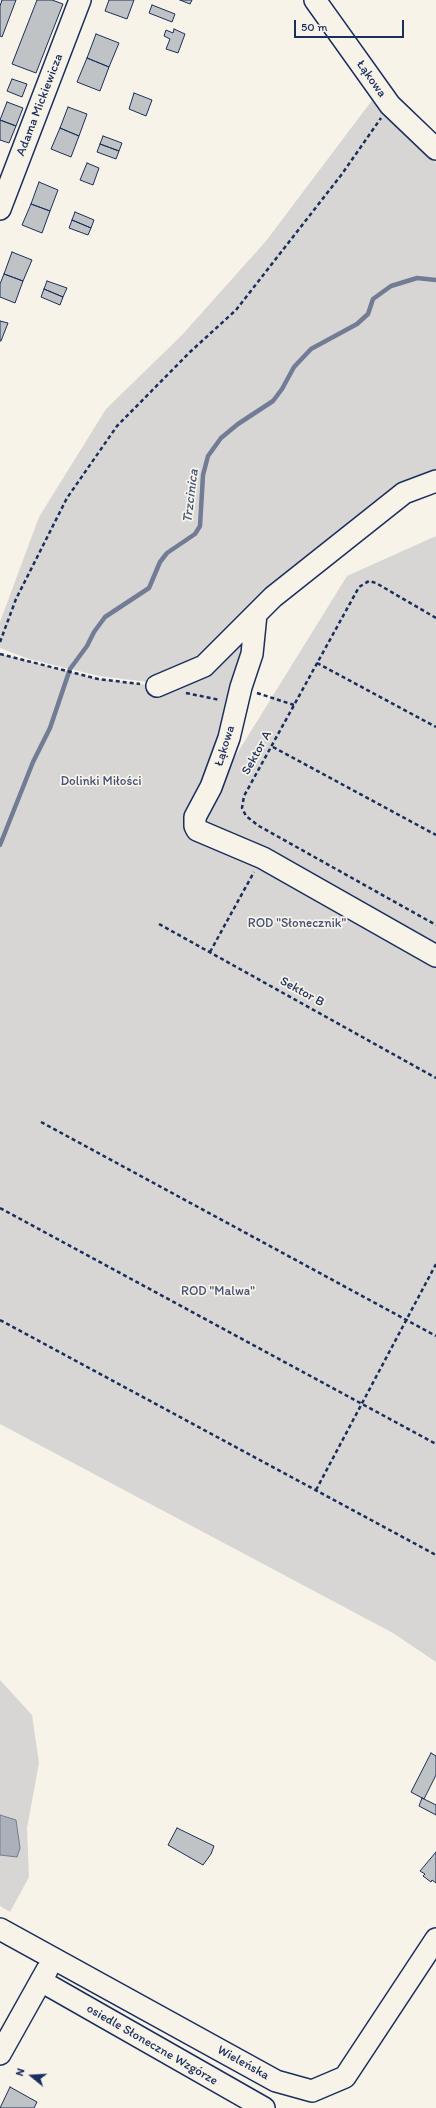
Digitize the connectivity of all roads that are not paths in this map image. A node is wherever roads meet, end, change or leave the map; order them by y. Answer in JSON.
{"nodes":[{"id":1,"x":80,"y":0,"type":"edge"},
{"id":2,"x":315,"y":0,"type":"edge"},
{"id":3,"x":436,"y":149,"type":"edge"},
{"id":4,"x":0,"y":210,"type":"edge"},
{"id":5,"x":436,"y":482,"type":"edge"},
{"id":6,"x":256,"y":614,"type":"junction"},
{"id":7,"x":157,"y":686,"type":"road end"},
{"id":8,"x":436,"y":956,"type":"edge"},
{"id":9,"x":0,"y":1930,"type":"edge"},
{"id":10,"x":436,"y":1939,"type":"edge"},
{"id":11,"x":53,"y":1958,"type":"junction"},
{"id":12,"x":41,"y":1981,"type":"junction"},
{"id":13,"x":0,"y":2054,"type":"edge"},
{"id":14,"x":315,"y":2100,"type":"edge"},
{"id":15,"x":264,"y":2108,"type":"edge"}],
"edges":[{"from":1,"to":4,"type":"street","name":"Adama Mickiewicza"},
{"from":2,"to":3,"type":"street","name":"Łąkowa"},
{"from":5,"to":6,"type":"street"},
{"from":6,"to":7,"type":"street"},
{"from":6,"to":8,"type":"street","name":"Łąkowa"},
{"from":9,"to":11,"type":"street","name":"Wieleńska"},
{"from":10,"to":14,"type":"street","name":"Wieleńska"},
{"from":11,"to":12,"type":"street"},
{"from":11,"to":14,"type":"street","name":"Wieleńska"},
{"from":12,"to":13,"type":"street"},
{"from":12,"to":15,"type":"street","name":"osiedle Słoneczne Wzgórze"}]}
